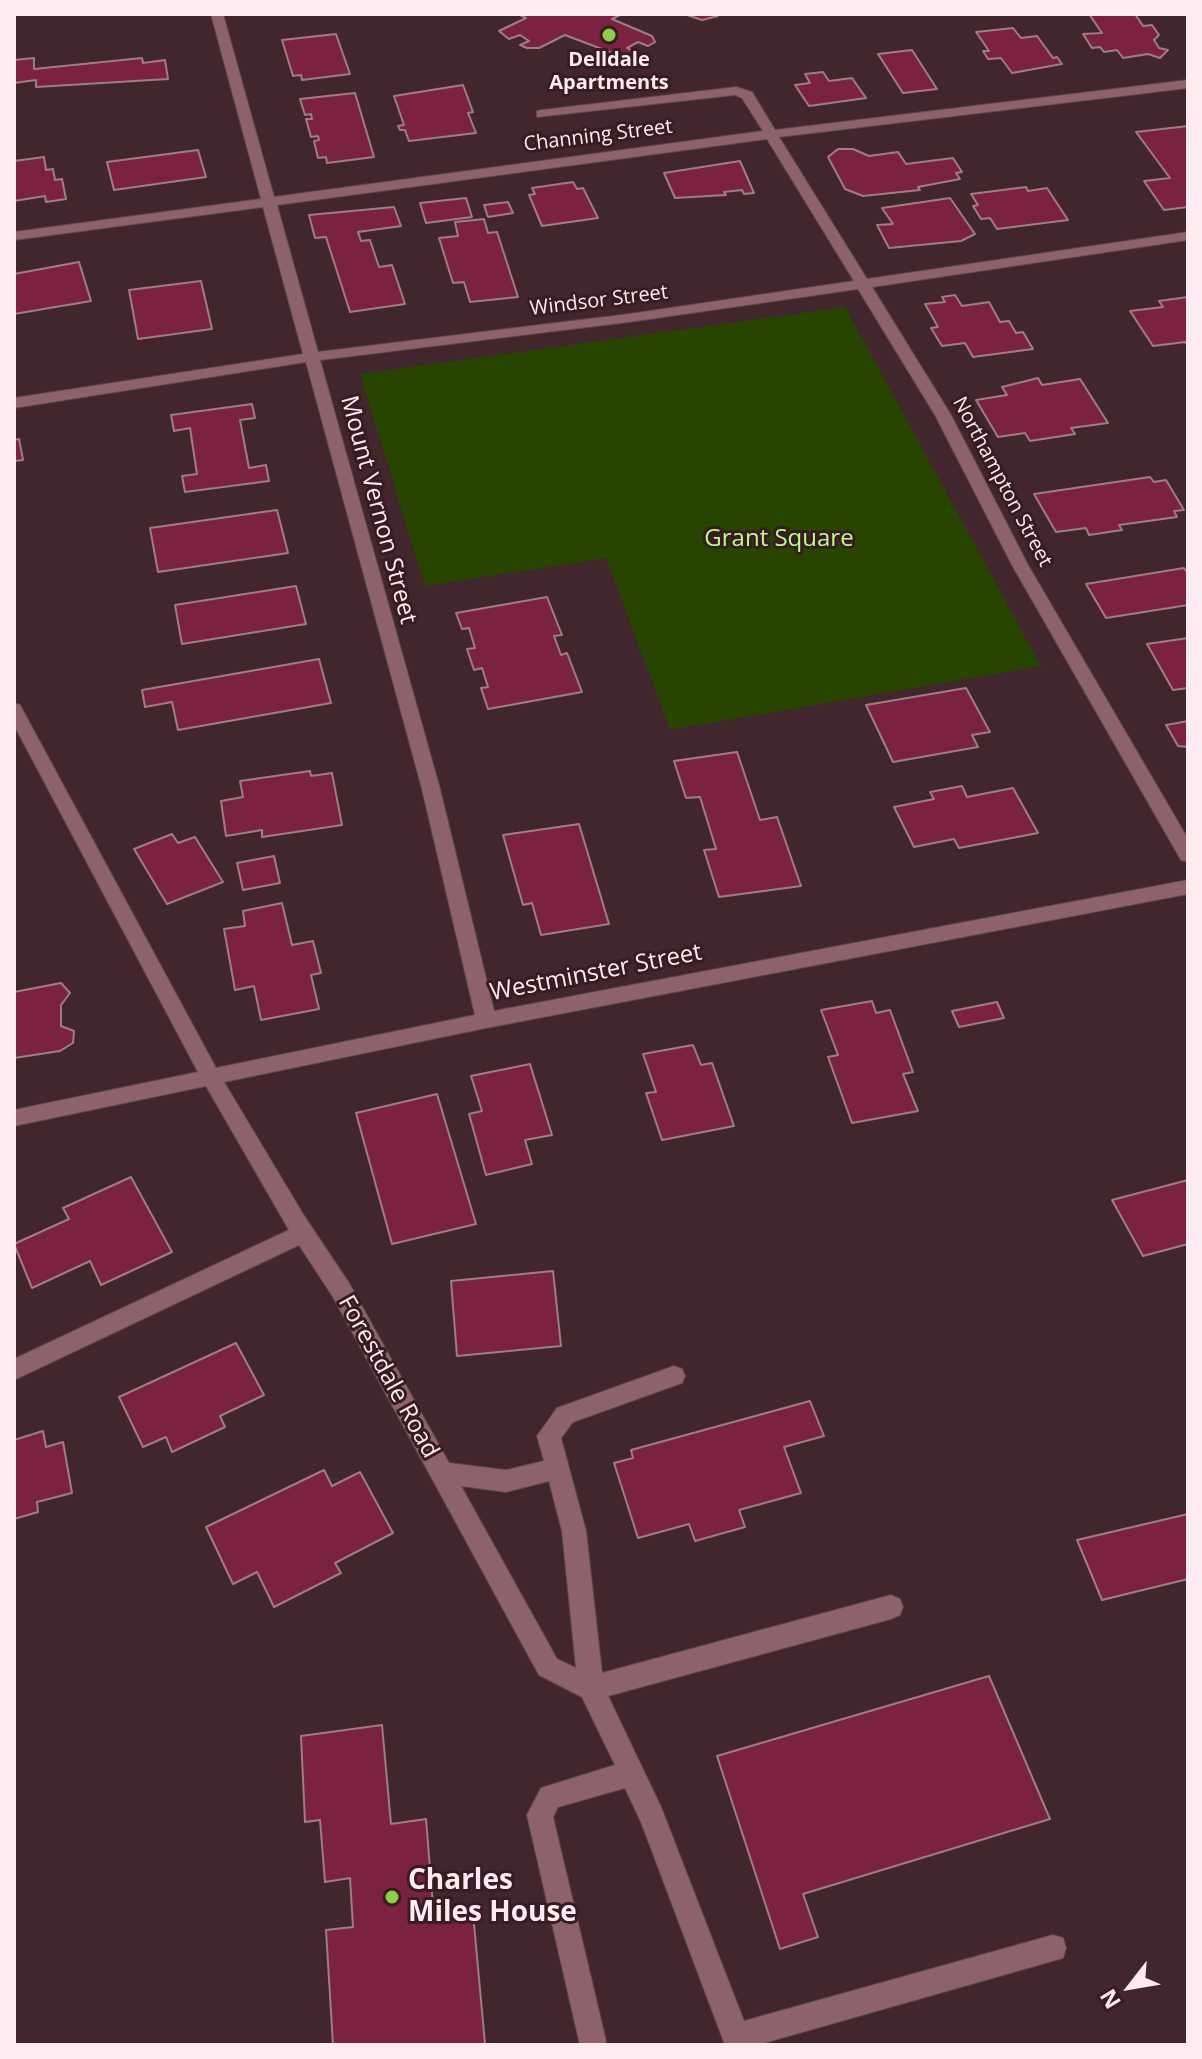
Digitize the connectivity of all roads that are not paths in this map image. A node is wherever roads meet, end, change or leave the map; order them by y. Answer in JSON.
{"nodes":[{"id":1,"x":217,"y":14,"type":"edge"},
{"id":2,"x":1188,"y":84,"type":"edge"},
{"id":3,"x":542,"y":114,"type":"dead end"},
{"id":4,"x":771,"y":134,"type":"junction"},
{"id":5,"x":269,"y":200,"type":"junction"},
{"id":6,"x":14,"y":236,"type":"edge"},
{"id":7,"x":1188,"y":236,"type":"edge"},
{"id":8,"x":862,"y":283,"type":"junction"},
{"id":9,"x":310,"y":357,"type":"junction"},
{"id":10,"x":14,"y":403,"type":"edge"},
{"id":11,"x":14,"y":709,"type":"edge"},
{"id":12,"x":1188,"y":855,"type":"edge"},
{"id":13,"x":1188,"y":887,"type":"edge"},
{"id":14,"x":486,"y":1020,"type":"junction"},
{"id":15,"x":212,"y":1076,"type":"junction"},
{"id":16,"x":14,"y":1118,"type":"edge"},
{"id":17,"x":302,"y":1234,"type":"junction"},
{"id":18,"x":14,"y":1370,"type":"edge"},
{"id":19,"x":674,"y":1376,"type":"dead end"},
{"id":20,"x":557,"y":1469,"type":"junction"},
{"id":21,"x":441,"y":1473,"type":"junction"},
{"id":22,"x":891,"y":1607,"type":"dead end"},
{"id":23,"x":591,"y":1688,"type":"junction"},
{"id":24,"x":631,"y":1773,"type":"junction"},
{"id":25,"x":1053,"y":1948,"type":"dead end"},
{"id":26,"x":592,"y":2041,"type":"dead end"},
{"id":27,"x":737,"y":2041,"type":"edge"}],
"edges":[{"from":1,"to":5,"type":"street","name":"Mount Vernon Street"},
{"from":2,"to":4,"type":"street","name":"Channing Street"},
{"from":3,"to":4,"type":"street","name":"Northampton Street"},
{"from":4,"to":5,"type":"street","name":"Channing Street"},
{"from":4,"to":8,"type":"street","name":"Northampton Street"},
{"from":5,"to":6,"type":"street","name":"Channing Street"},
{"from":5,"to":9,"type":"street","name":"Mount Vernon Street"},
{"from":7,"to":8,"type":"street","name":"Windsor Street"},
{"from":8,"to":9,"type":"street","name":"Windsor Street"},
{"from":8,"to":12,"type":"street","name":"Northampton Street"},
{"from":9,"to":10,"type":"street","name":"Windsor Street"},
{"from":9,"to":14,"type":"street","name":"Mount Vernon Street"},
{"from":11,"to":15,"type":"street","name":"Forestdale Road"},
{"from":13,"to":14,"type":"street","name":"Westminster Street"},
{"from":14,"to":15,"type":"street","name":"Westminster Street"},
{"from":15,"to":16,"type":"street","name":"Westminster Street"},
{"from":15,"to":17,"type":"street","name":"Forestdale Road"},
{"from":17,"to":18,"type":"street"},
{"from":17,"to":21,"type":"street","name":"Forestdale Road"},
{"from":19,"to":20,"type":"street"},
{"from":20,"to":21,"type":"street"},
{"from":20,"to":23,"type":"street"},
{"from":21,"to":23,"type":"street","name":"Forestdale Road"},
{"from":22,"to":23,"type":"street"},
{"from":23,"to":24,"type":"street"},
{"from":24,"to":26,"type":"street"},
{"from":24,"to":27,"type":"street"},
{"from":25,"to":27,"type":"street"}]}
